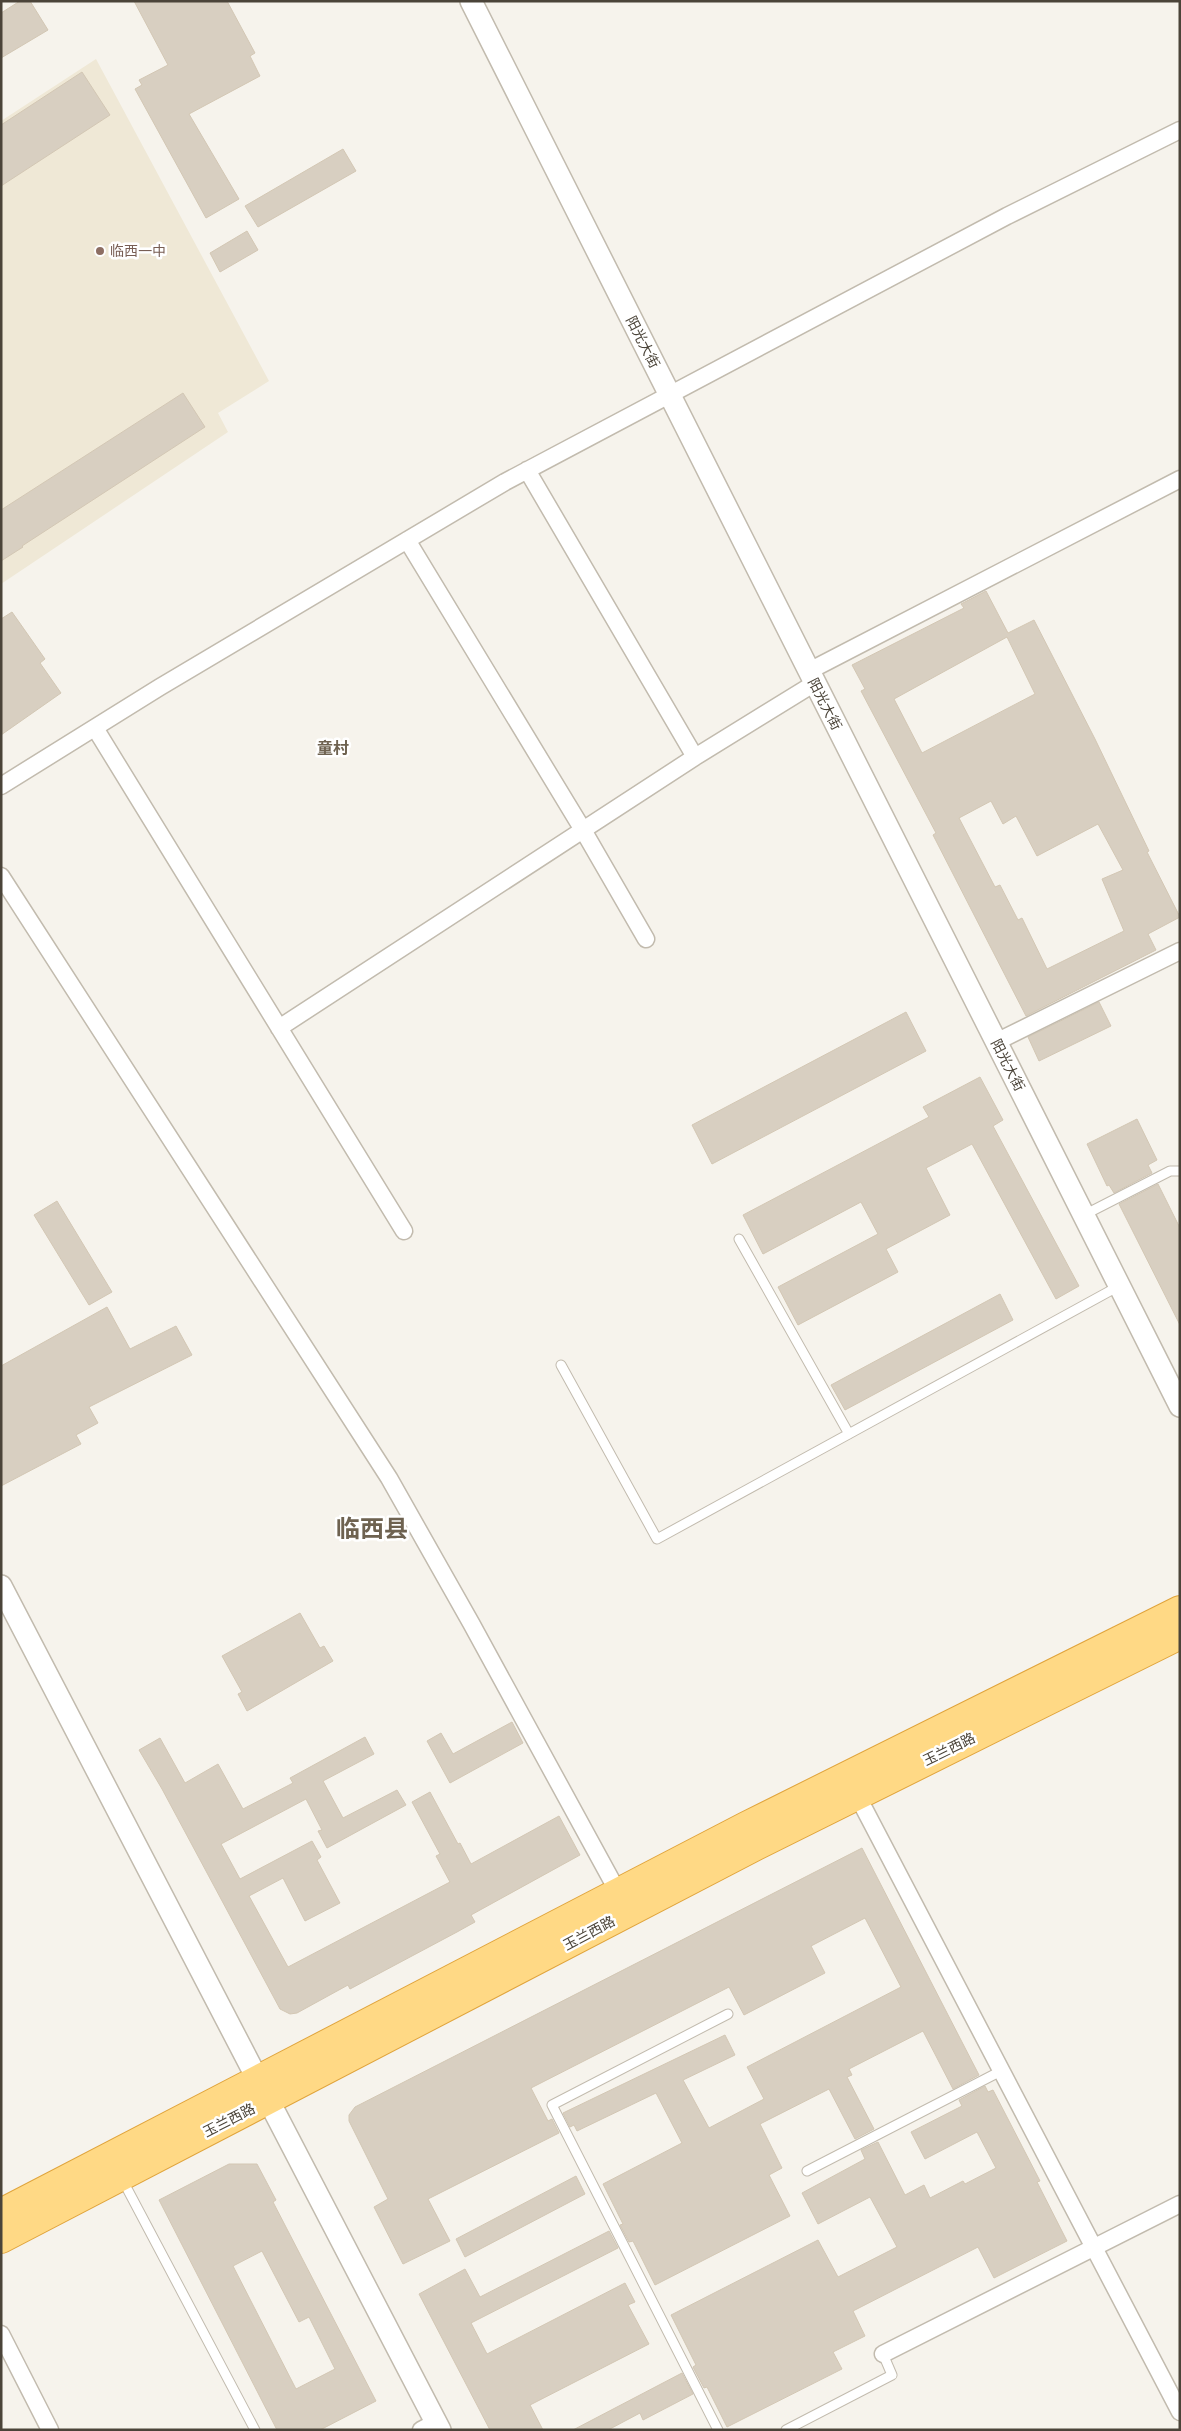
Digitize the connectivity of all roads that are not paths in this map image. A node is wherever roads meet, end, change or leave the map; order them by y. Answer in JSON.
{"nodes":[{"id":1,"x":471,"y":1,"type":"edge"},
{"id":2,"x":1180,"y":130,"type":"edge"},
{"id":3,"x":668,"y":394,"type":"junction"},
{"id":4,"x":527,"y":470,"type":"junction"},
{"id":5,"x":1180,"y":479,"type":"edge"},
{"id":6,"x":407,"y":540,"type":"junction"},
{"id":7,"x":812,"y":677,"type":"junction"},
{"id":8,"x":95,"y":728,"type":"junction"},
{"id":9,"x":695,"y":757,"type":"junction"},
{"id":10,"x":1,"y":786,"type":"edge"},
{"id":11,"x":583,"y":830,"type":"junction"},
{"id":12,"x":1,"y":876,"type":"edge"},
{"id":13,"x":646,"y":939,"type":"dead end"},
{"id":14,"x":1180,"y":951,"type":"edge"},
{"id":15,"x":278,"y":1028,"type":"junction"},
{"id":16,"x":996,"y":1042,"type":"junction"},
{"id":17,"x":1180,"y":1171,"type":"edge"},
{"id":18,"x":1083,"y":1215,"type":"junction"},
{"id":19,"x":404,"y":1231,"type":"dead end"},
{"id":20,"x":739,"y":1238,"type":"dead end"},
{"id":21,"x":1119,"y":1286,"type":"junction"},
{"id":22,"x":561,"y":1365,"type":"dead end"},
{"id":23,"x":1180,"y":1406,"type":"edge"},
{"id":24,"x":849,"y":1434,"type":"junction"},
{"id":25,"x":1,"y":1586,"type":"edge"},
{"id":26,"x":1180,"y":1610,"type":"edge"},
{"id":27,"x":1180,"y":1635,"type":"edge"},
{"id":28,"x":857,"y":1796,"type":"junction"},
{"id":29,"x":618,"y":1892,"type":"junction"},
{"id":30,"x":728,"y":2014,"type":"dead end"},
{"id":31,"x":1001,"y":2071,"type":"junction"},
{"id":32,"x":263,"y":2090,"type":"junction"},
{"id":33,"x":806,"y":2170,"type":"dead end"},
{"id":34,"x":121,"y":2177,"type":"junction"},
{"id":35,"x":1180,"y":2204,"type":"edge"},
{"id":36,"x":1,"y":2213,"type":"edge"},
{"id":37,"x":1,"y":2239,"type":"edge"},
{"id":38,"x":1094,"y":2248,"type":"junction"},
{"id":39,"x":1,"y":2334,"type":"edge"},
{"id":40,"x":883,"y":2354,"type":"joint"},
{"id":41,"x":1180,"y":2412,"type":"edge"},
{"id":42,"x":432,"y":2427,"type":"edge"},
{"id":43,"x":50,"y":2430,"type":"edge"},
{"id":44,"x":255,"y":2430,"type":"edge"},
{"id":45,"x":718,"y":2430,"type":"edge"},
{"id":46,"x":786,"y":2430,"type":"edge"}],
"edges":[{"from":1,"to":3,"type":"street","name":"阳光大街"},
{"from":2,"to":3,"type":"street"},
{"from":3,"to":4,"type":"street"},
{"from":3,"to":7,"type":"street","name":"阳光大街"},
{"from":4,"to":6,"type":"street"},
{"from":4,"to":9,"type":"street"},
{"from":5,"to":7,"type":"street"},
{"from":6,"to":8,"type":"street"},
{"from":6,"to":11,"type":"street"},
{"from":7,"to":9,"type":"street"},
{"from":7,"to":16,"type":"street","name":"阳光大街"},
{"from":8,"to":10,"type":"street"},
{"from":8,"to":15,"type":"street"},
{"from":9,"to":11,"type":"street"},
{"from":11,"to":13,"type":"street"},
{"from":11,"to":15,"type":"street"},
{"from":12,"to":29,"type":"street"},
{"from":14,"to":16,"type":"street"},
{"from":15,"to":19,"type":"street"},
{"from":16,"to":18,"type":"street","name":"阳光大街"},
{"from":17,"to":18,"type":"lane"},
{"from":18,"to":21,"type":"street","name":"阳光大街"},
{"from":20,"to":24,"type":"lane"},
{"from":21,"to":23,"type":"street","name":"阳光大街"},
{"from":21,"to":24,"type":"lane"},
{"from":22,"to":24,"type":"lane"},
{"from":25,"to":32,"type":"street"},
{"from":26,"to":29,"type":"highway","name":"玉兰西路"},
{"from":27,"to":28,"type":"highway","name":"玉兰西路"},
{"from":28,"to":31,"type":"street"},
{"from":28,"to":32,"type":"highway","name":"玉兰西路"},
{"from":29,"to":32,"type":"highway","name":"玉兰西路"},
{"from":30,"to":45,"type":"lane"},
{"from":31,"to":33,"type":"lane"},
{"from":31,"to":38,"type":"street"},
{"from":32,"to":34,"type":"highway","name":"玉兰西路"},
{"from":32,"to":36,"type":"highway","name":"玉兰西路"},
{"from":32,"to":42,"type":"street"},
{"from":34,"to":37,"type":"highway","name":"玉兰西路"},
{"from":34,"to":44,"type":"lane"},
{"from":35,"to":38,"type":"street"},
{"from":38,"to":40,"type":"street"},
{"from":38,"to":41,"type":"street"},
{"from":39,"to":43,"type":"street"},
{"from":40,"to":46,"type":"lane"}]}
